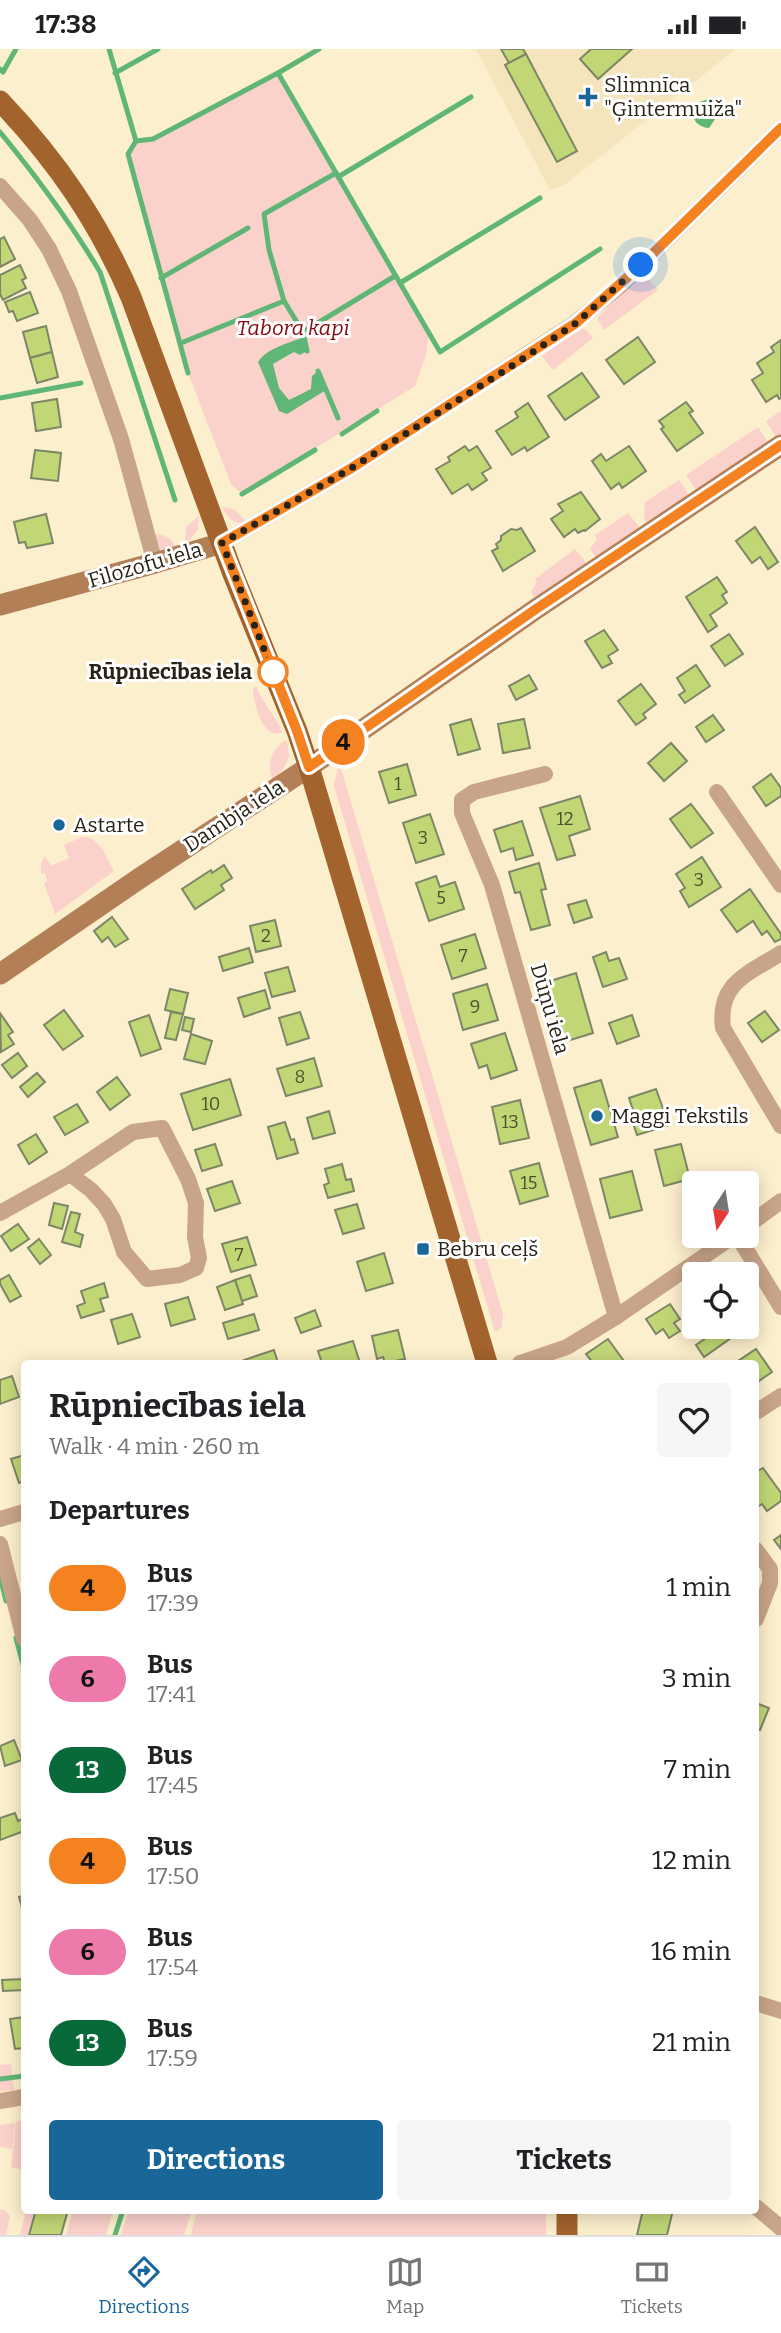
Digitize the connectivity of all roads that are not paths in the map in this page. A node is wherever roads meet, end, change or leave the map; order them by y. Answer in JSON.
{"nodes":[{"id":1,"x":0,"y":101,"type":"edge"},
{"id":2,"x":781,"y":128,"type":"edge"},
{"id":3,"x":0,"y":186,"type":"edge"},
{"id":4,"x":781,"y":445,"type":"edge"},
{"id":5,"x":222,"y":543,"type":"junction"},
{"id":6,"x":155,"y":563,"type":"junction"},
{"id":7,"x":0,"y":605,"type":"edge"},
{"id":8,"x":309,"y":767,"type":"junction"},
{"id":9,"x":545,"y":774,"type":"dead end"},
{"id":10,"x":717,"y":792,"type":"dead end"},
{"id":11,"x":781,"y":885,"type":"edge"},
{"id":12,"x":781,"y":953,"type":"edge"},
{"id":13,"x":0,"y":974,"type":"edge"},
{"id":14,"x":781,"y":1126,"type":"edge"},
{"id":15,"x":70,"y":1174,"type":"junction"},
{"id":16,"x":781,"y":1201,"type":"edge"},
{"id":17,"x":0,"y":1213,"type":"edge"},
{"id":18,"x":760,"y":1216,"type":"edge"},
{"id":19,"x":717,"y":1248,"type":"edge"},
{"id":20,"x":744,"y":1248,"type":"edge"},
{"id":21,"x":781,"y":1307,"type":"edge"},
{"id":22,"x":616,"y":1317,"type":"junction"},
{"id":23,"x":486,"y":1360,"type":"edge"},
{"id":24,"x":529,"y":1360,"type":"edge"},
{"id":25,"x":781,"y":1396,"type":"edge"},
{"id":26,"x":759,"y":1410,"type":"edge"},
{"id":27,"x":21,"y":1513,"type":"edge"},
{"id":28,"x":0,"y":1519,"type":"edge"},
{"id":29,"x":0,"y":1544,"type":"edge"},
{"id":30,"x":759,"y":1554,"type":"edge"},
{"id":31,"x":759,"y":1611,"type":"edge"},
{"id":32,"x":21,"y":1627,"type":"edge"},
{"id":33,"x":759,"y":2004,"type":"edge"},
{"id":34,"x":781,"y":2011,"type":"edge"},
{"id":35,"x":21,"y":2098,"type":"edge"},
{"id":36,"x":0,"y":2101,"type":"edge"},
{"id":37,"x":759,"y":2210,"type":"edge"},
{"id":38,"x":567,"y":2214,"type":"edge"},
{"id":39,"x":781,"y":2228,"type":"edge"},
{"id":40,"x":567,"y":2235,"type":"edge"}],
"edges":[{"from":1,"to":5,"type":"main road"},
{"from":2,"to":5,"type":"street","name":"Filozofu iela"},
{"from":3,"to":6,"type":"street"},
{"from":4,"to":8,"type":"street","name":"Dambja iela"},
{"from":5,"to":6,"type":"street","name":"Filozofu iela"},
{"from":5,"to":8,"type":"main road"},
{"from":6,"to":7,"type":"street","name":"Filozofu iela"},
{"from":8,"to":13,"type":"street","name":"Dambja iela"},
{"from":8,"to":23,"type":"main road"},
{"from":9,"to":22,"type":"street","name":"Dūņu iela"},
{"from":10,"to":11,"type":"street"},
{"from":12,"to":14,"type":"street"},
{"from":15,"to":15,"type":"street"},
{"from":15,"to":17,"type":"street"},
{"from":16,"to":18,"type":"street"},
{"from":19,"to":22,"type":"street"},
{"from":20,"to":21,"type":"street"},
{"from":22,"to":24,"type":"street"},
{"from":25,"to":26,"type":"street"},
{"from":27,"to":28,"type":"street"},
{"from":29,"to":32,"type":"street"},
{"from":30,"to":31,"type":"street"},
{"from":33,"to":34,"type":"street"},
{"from":35,"to":36,"type":"street"},
{"from":37,"to":39,"type":"street"},
{"from":38,"to":40,"type":"main road"}]}
